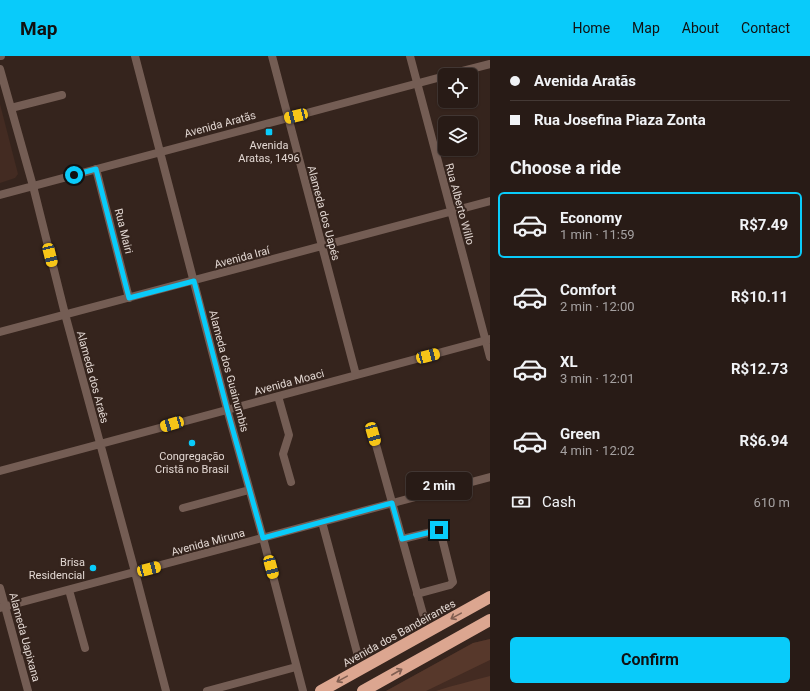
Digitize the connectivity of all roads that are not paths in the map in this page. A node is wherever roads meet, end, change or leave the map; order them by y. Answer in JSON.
{"nodes":[{"id":1,"x":135,"y":56,"type":"edge"},
{"id":2,"x":272,"y":56,"type":"edge"},
{"id":3,"x":410,"y":56,"type":"edge"},
{"id":4,"x":490,"y":64,"type":"edge"},
{"id":5,"x":474,"y":68,"type":"edge"},
{"id":6,"x":0,"y":69,"type":"edge"},
{"id":7,"x":438,"y":77,"type":"edge"},
{"id":8,"x":417,"y":83,"type":"junction"},
{"id":9,"x":62,"y":95,"type":"dead end"},
{"id":10,"x":12,"y":108,"type":"junction"},
{"id":11,"x":288,"y":118,"type":"junction"},
{"id":12,"x":160,"y":152,"type":"junction"},
{"id":13,"x":96,"y":169,"type":"junction"},
{"id":14,"x":33,"y":186,"type":"junction"},
{"id":15,"x":0,"y":195,"type":"edge"},
{"id":16,"x":490,"y":201,"type":"edge"},
{"id":17,"x":451,"y":211,"type":"junction"},
{"id":18,"x":322,"y":247,"type":"junction"},
{"id":19,"x":194,"y":281,"type":"junction"},
{"id":20,"x":129,"y":298,"type":"junction"},
{"id":21,"x":65,"y":314,"type":"junction"},
{"id":22,"x":0,"y":331,"type":"edge"},
{"id":23,"x":488,"y":339,"type":"edge"},
{"id":24,"x":490,"y":357,"type":"edge"},
{"id":25,"x":356,"y":375,"type":"junction"},
{"id":26,"x":278,"y":396,"type":"junction"},
{"id":27,"x":227,"y":409,"type":"junction"},
{"id":28,"x":373,"y":434,"type":"dead end"},
{"id":29,"x":100,"y":444,"type":"junction"},
{"id":30,"x":0,"y":471,"type":"edge"},
{"id":31,"x":490,"y":477,"type":"edge"},
{"id":32,"x":291,"y":482,"type":"dead end"},
{"id":33,"x":249,"y":490,"type":"junction"},
{"id":34,"x":392,"y":503,"type":"junction"},
{"id":35,"x":183,"y":508,"type":"dead end"},
{"id":36,"x":322,"y":522,"type":"junction"},
{"id":37,"x":263,"y":538,"type":"junction"},
{"id":38,"x":402,"y":539,"type":"junction"},
{"id":39,"x":135,"y":572,"type":"junction"},
{"id":40,"x":0,"y":588,"type":"edge"},
{"id":41,"x":69,"y":590,"type":"junction"},
{"id":42,"x":417,"y":594,"type":"junction"},
{"id":43,"x":490,"y":598,"type":"edge"},
{"id":44,"x":3,"y":607,"type":"edge"},
{"id":45,"x":422,"y":614,"type":"dead end"},
{"id":46,"x":490,"y":620,"type":"edge"},
{"id":47,"x":85,"y":648,"type":"dead end"},
{"id":48,"x":358,"y":656,"type":"dead end"},
{"id":49,"x":296,"y":667,"type":"junction"},
{"id":50,"x":28,"y":691,"type":"edge"},
{"id":51,"x":166,"y":691,"type":"edge"},
{"id":52,"x":207,"y":691,"type":"edge"},
{"id":53,"x":303,"y":691,"type":"edge"},
{"id":54,"x":321,"y":691,"type":"edge"},
{"id":55,"x":363,"y":691,"type":"edge"}],
"edges":[{"from":1,"to":12,"type":"street","name":"Alameda dos Guainumbis"},
{"from":2,"to":11,"type":"street","name":"Alameda dos Uapés"},
{"from":3,"to":8,"type":"street","name":"Rua Alberto Willo"},
{"from":4,"to":5,"type":"street","name":"Avenida Aratãs"},
{"from":6,"to":10,"type":"street","name":"Alameda dos Araês"},
{"from":7,"to":8,"type":"street","name":"Avenida Aratãs"},
{"from":8,"to":11,"type":"street","name":"Avenida Aratãs"},
{"from":8,"to":17,"type":"street","name":"Rua Alberto Willo"},
{"from":9,"to":10,"type":"street"},
{"from":10,"to":14,"type":"street","name":"Alameda dos Araês"},
{"from":11,"to":12,"type":"street","name":"Avenida Aratãs"},
{"from":11,"to":18,"type":"street","name":"Alameda dos Uapés"},
{"from":12,"to":13,"type":"street","name":"Avenida Aratãs"},
{"from":12,"to":19,"type":"street","name":"Alameda dos Guainumbis"},
{"from":13,"to":14,"type":"street","name":"Avenida Aratãs"},
{"from":13,"to":20,"type":"street","name":"Rua Mairi"},
{"from":14,"to":15,"type":"street","name":"Avenida Aratãs"},
{"from":14,"to":21,"type":"street","name":"Alameda dos Araês"},
{"from":16,"to":17,"type":"street","name":"Avenida Iraí"},
{"from":17,"to":18,"type":"street","name":"Avenida Iraí"},
{"from":17,"to":23,"type":"street","name":"Rua Alberto Willo"},
{"from":18,"to":19,"type":"street","name":"Avenida Iraí"},
{"from":18,"to":25,"type":"street","name":"Alameda dos Uapés"},
{"from":19,"to":20,"type":"street","name":"Avenida Iraí"},
{"from":19,"to":27,"type":"street","name":"Alameda dos Guainumbis"},
{"from":20,"to":21,"type":"street","name":"Avenida Iraí"},
{"from":21,"to":22,"type":"street","name":"Avenida Iraí"},
{"from":21,"to":29,"type":"street","name":"Alameda dos Araês"},
{"from":23,"to":24,"type":"street","name":"Rua Alberto Willo"},
{"from":23,"to":25,"type":"street","name":"Avenida Moaci"},
{"from":25,"to":26,"type":"street","name":"Avenida Moaci"},
{"from":26,"to":27,"type":"street","name":"Avenida Moaci"},
{"from":26,"to":32,"type":"street"},
{"from":27,"to":29,"type":"street","name":"Avenida Moaci"},
{"from":27,"to":33,"type":"street","name":"Alameda dos Guainumbis"},
{"from":28,"to":34,"type":"street"},
{"from":29,"to":30,"type":"street","name":"Avenida Moaci"},
{"from":29,"to":39,"type":"street","name":"Alameda dos Araês"},
{"from":31,"to":34,"type":"street","name":"Avenida Miruna"},
{"from":33,"to":35,"type":"street"},
{"from":33,"to":37,"type":"street","name":"Alameda dos Guainumbis"},
{"from":34,"to":36,"type":"street","name":"Avenida Miruna"},
{"from":34,"to":38,"type":"street"},
{"from":36,"to":37,"type":"street","name":"Avenida Miruna"},
{"from":36,"to":48,"type":"street"},
{"from":37,"to":39,"type":"street","name":"Avenida Miruna"},
{"from":37,"to":49,"type":"street","name":"Alameda dos Guainumbis"},
{"from":38,"to":42,"type":"street"},
{"from":38,"to":42,"type":"street"},
{"from":39,"to":41,"type":"street","name":"Avenida Miruna"},
{"from":39,"to":51,"type":"street","name":"Alameda dos Araês"},
{"from":40,"to":44,"type":"street","name":"Alameda Uapixana"},
{"from":41,"to":44,"type":"street","name":"Avenida Miruna"},
{"from":41,"to":47,"type":"street"},
{"from":42,"to":45,"type":"street"},
{"from":43,"to":54,"type":"highway","name":"Avenida dos Bandeirantes","one_way":true},
{"from":44,"to":50,"type":"street","name":"Alameda Uapixana"},
{"from":55,"to":46,"type":"highway","one_way":true},
{"from":49,"to":52,"type":"street"},
{"from":49,"to":53,"type":"street","name":"Alameda dos Guainumbis"}]}
